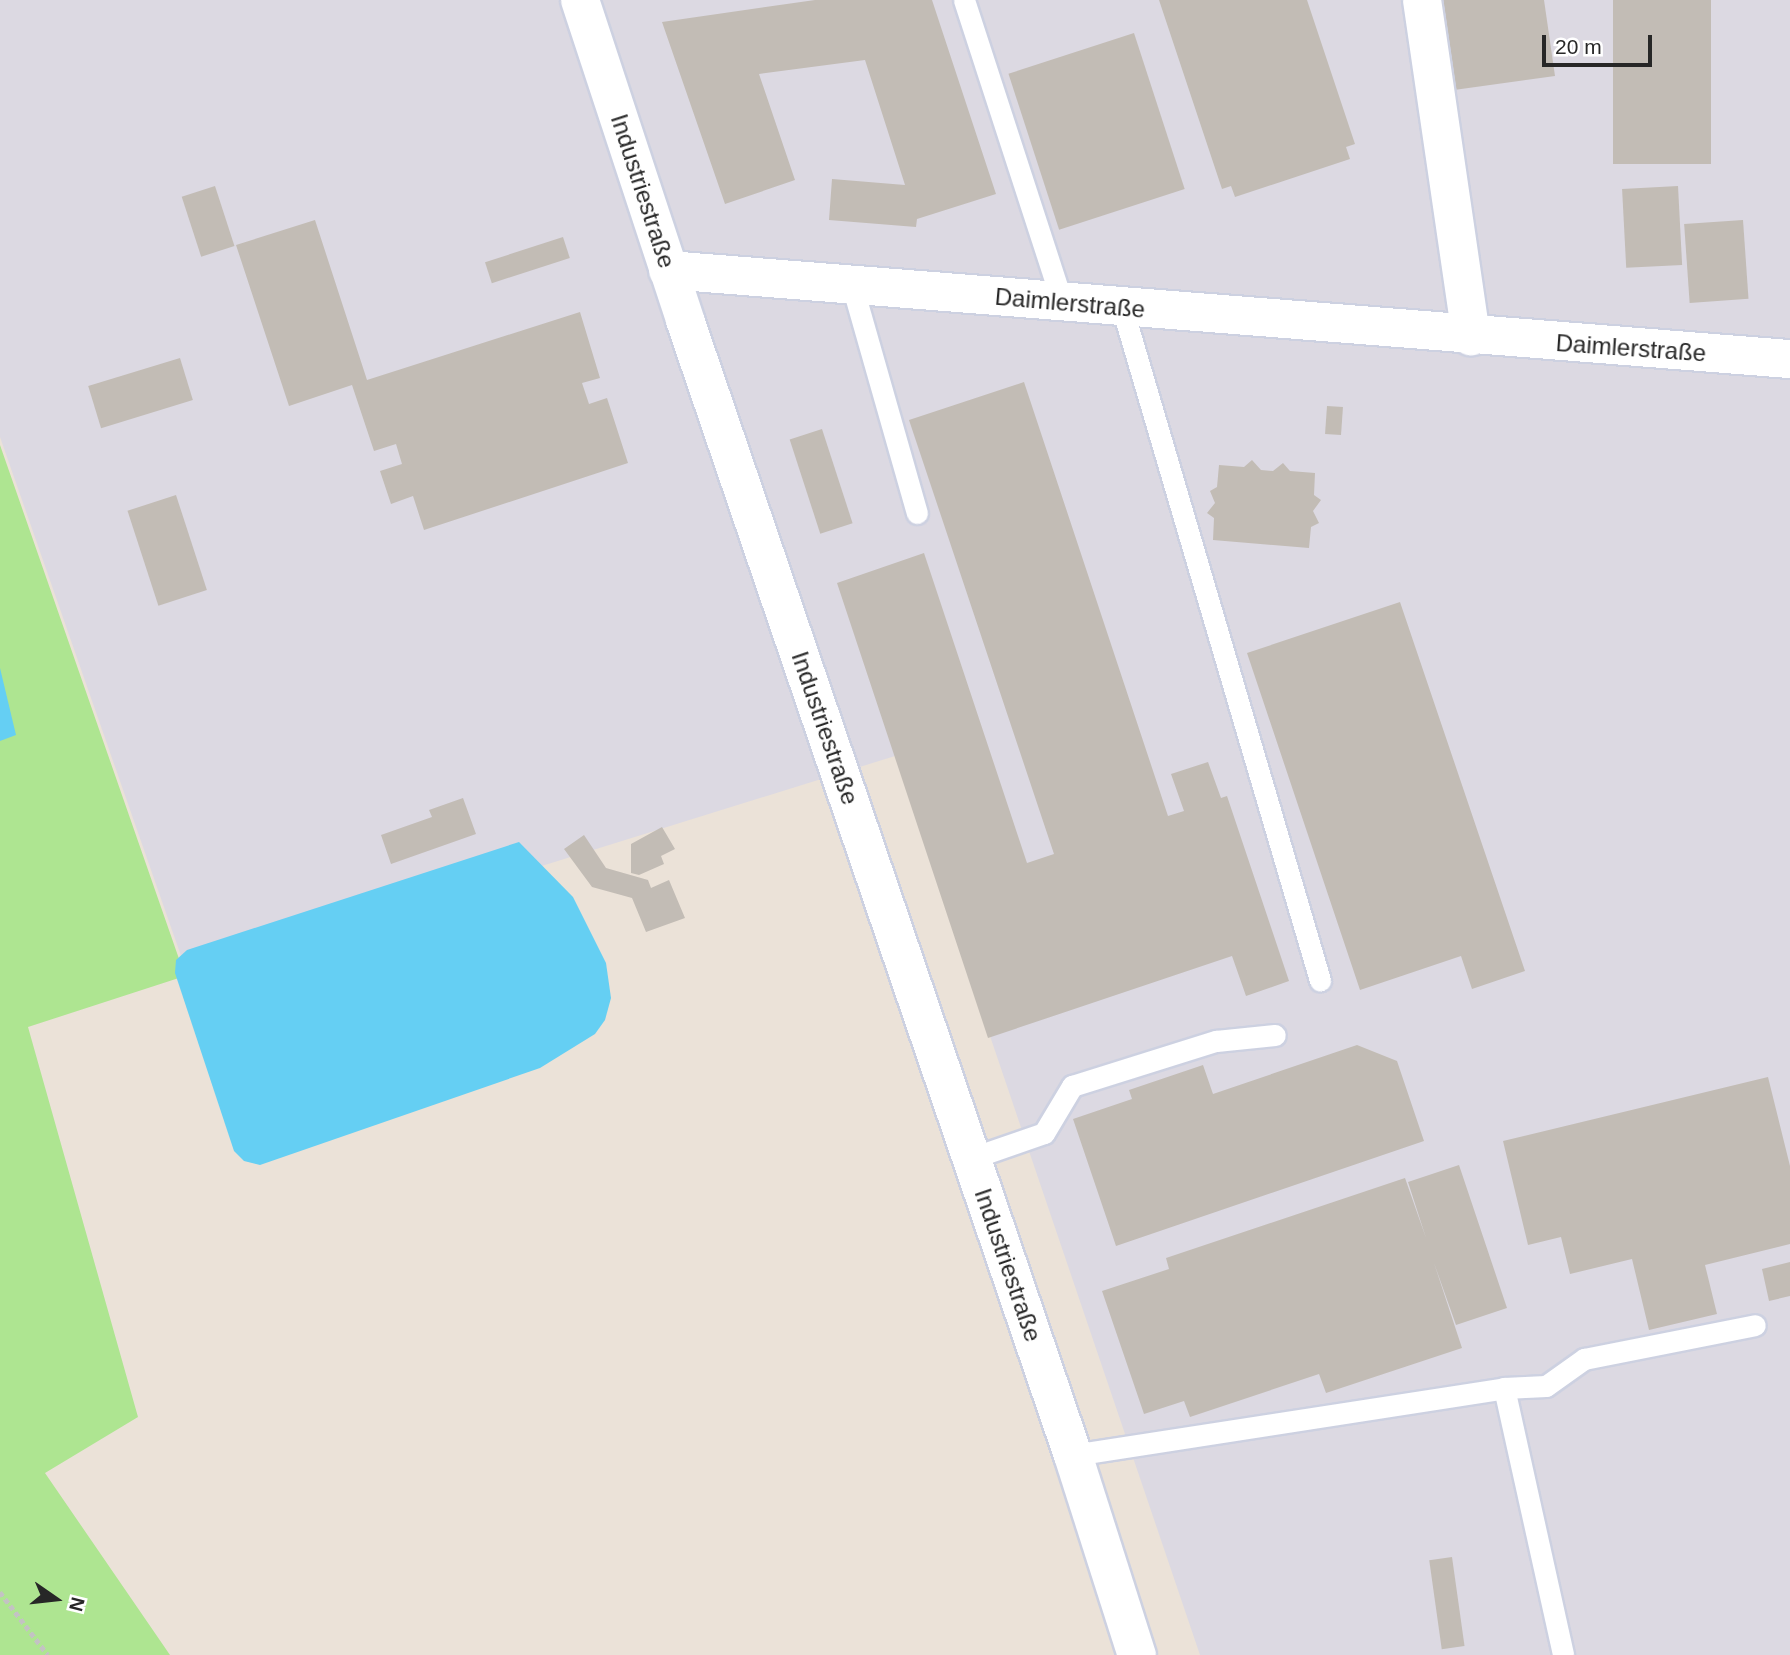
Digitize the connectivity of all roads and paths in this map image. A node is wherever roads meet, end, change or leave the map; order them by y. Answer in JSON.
{"nodes":[{"id":1,"x":580,"y":0,"type":"edge"},
{"id":2,"x":964,"y":0,"type":"edge"},
{"id":3,"x":1422,"y":0,"type":"edge"},
{"id":4,"x":668,"y":270,"type":"junction"},
{"id":5,"x":852,"y":285,"type":"junction"},
{"id":6,"x":1062,"y":302,"type":"junction"},
{"id":7,"x":1122,"y":307,"type":"junction"},
{"id":8,"x":1471,"y":336,"type":"junction"},
{"id":9,"x":1790,"y":359,"type":"edge"},
{"id":10,"x":917,"y":513,"type":"dead end"},
{"id":11,"x":1320,"y":980,"type":"dead end"},
{"id":12,"x":1275,"y":1035,"type":"dead end"},
{"id":13,"x":972,"y":1158,"type":"junction"},
{"id":14,"x":1755,"y":1325,"type":"dead end"},
{"id":15,"x":1504,"y":1388,"type":"junction"},
{"id":16,"x":1073,"y":1455,"type":"junction"},
{"id":17,"x":0,"y":1592,"type":"edge"},
{"id":18,"x":48,"y":1655,"type":"edge"},
{"id":19,"x":1137,"y":1655,"type":"edge"},
{"id":20,"x":1563,"y":1655,"type":"edge"}],
"edges":[{"from":1,"to":4,"type":"street","name":"Industriestraße"},
{"from":2,"to":6,"type":"lane"},
{"from":3,"to":8,"type":"street"},
{"from":4,"to":5,"type":"street","name":"Daimlerstraße"},
{"from":4,"to":13,"type":"street","name":"Industriestraße"},
{"from":5,"to":6,"type":"street","name":"Daimlerstraße"},
{"from":5,"to":10,"type":"lane"},
{"from":6,"to":7,"type":"street","name":"Daimlerstraße"},
{"from":7,"to":8,"type":"street","name":"Daimlerstraße"},
{"from":7,"to":11,"type":"lane"},
{"from":8,"to":9,"type":"street","name":"Daimlerstraße"},
{"from":12,"to":13,"type":"lane"},
{"from":13,"to":16,"type":"street","name":"Industriestraße"},
{"from":14,"to":15,"type":"lane"},
{"from":15,"to":16,"type":"lane"},
{"from":15,"to":20,"type":"lane"},
{"from":16,"to":19,"type":"street","name":"Industriestraße"},
{"from":17,"to":18,"type":"path"}]}
